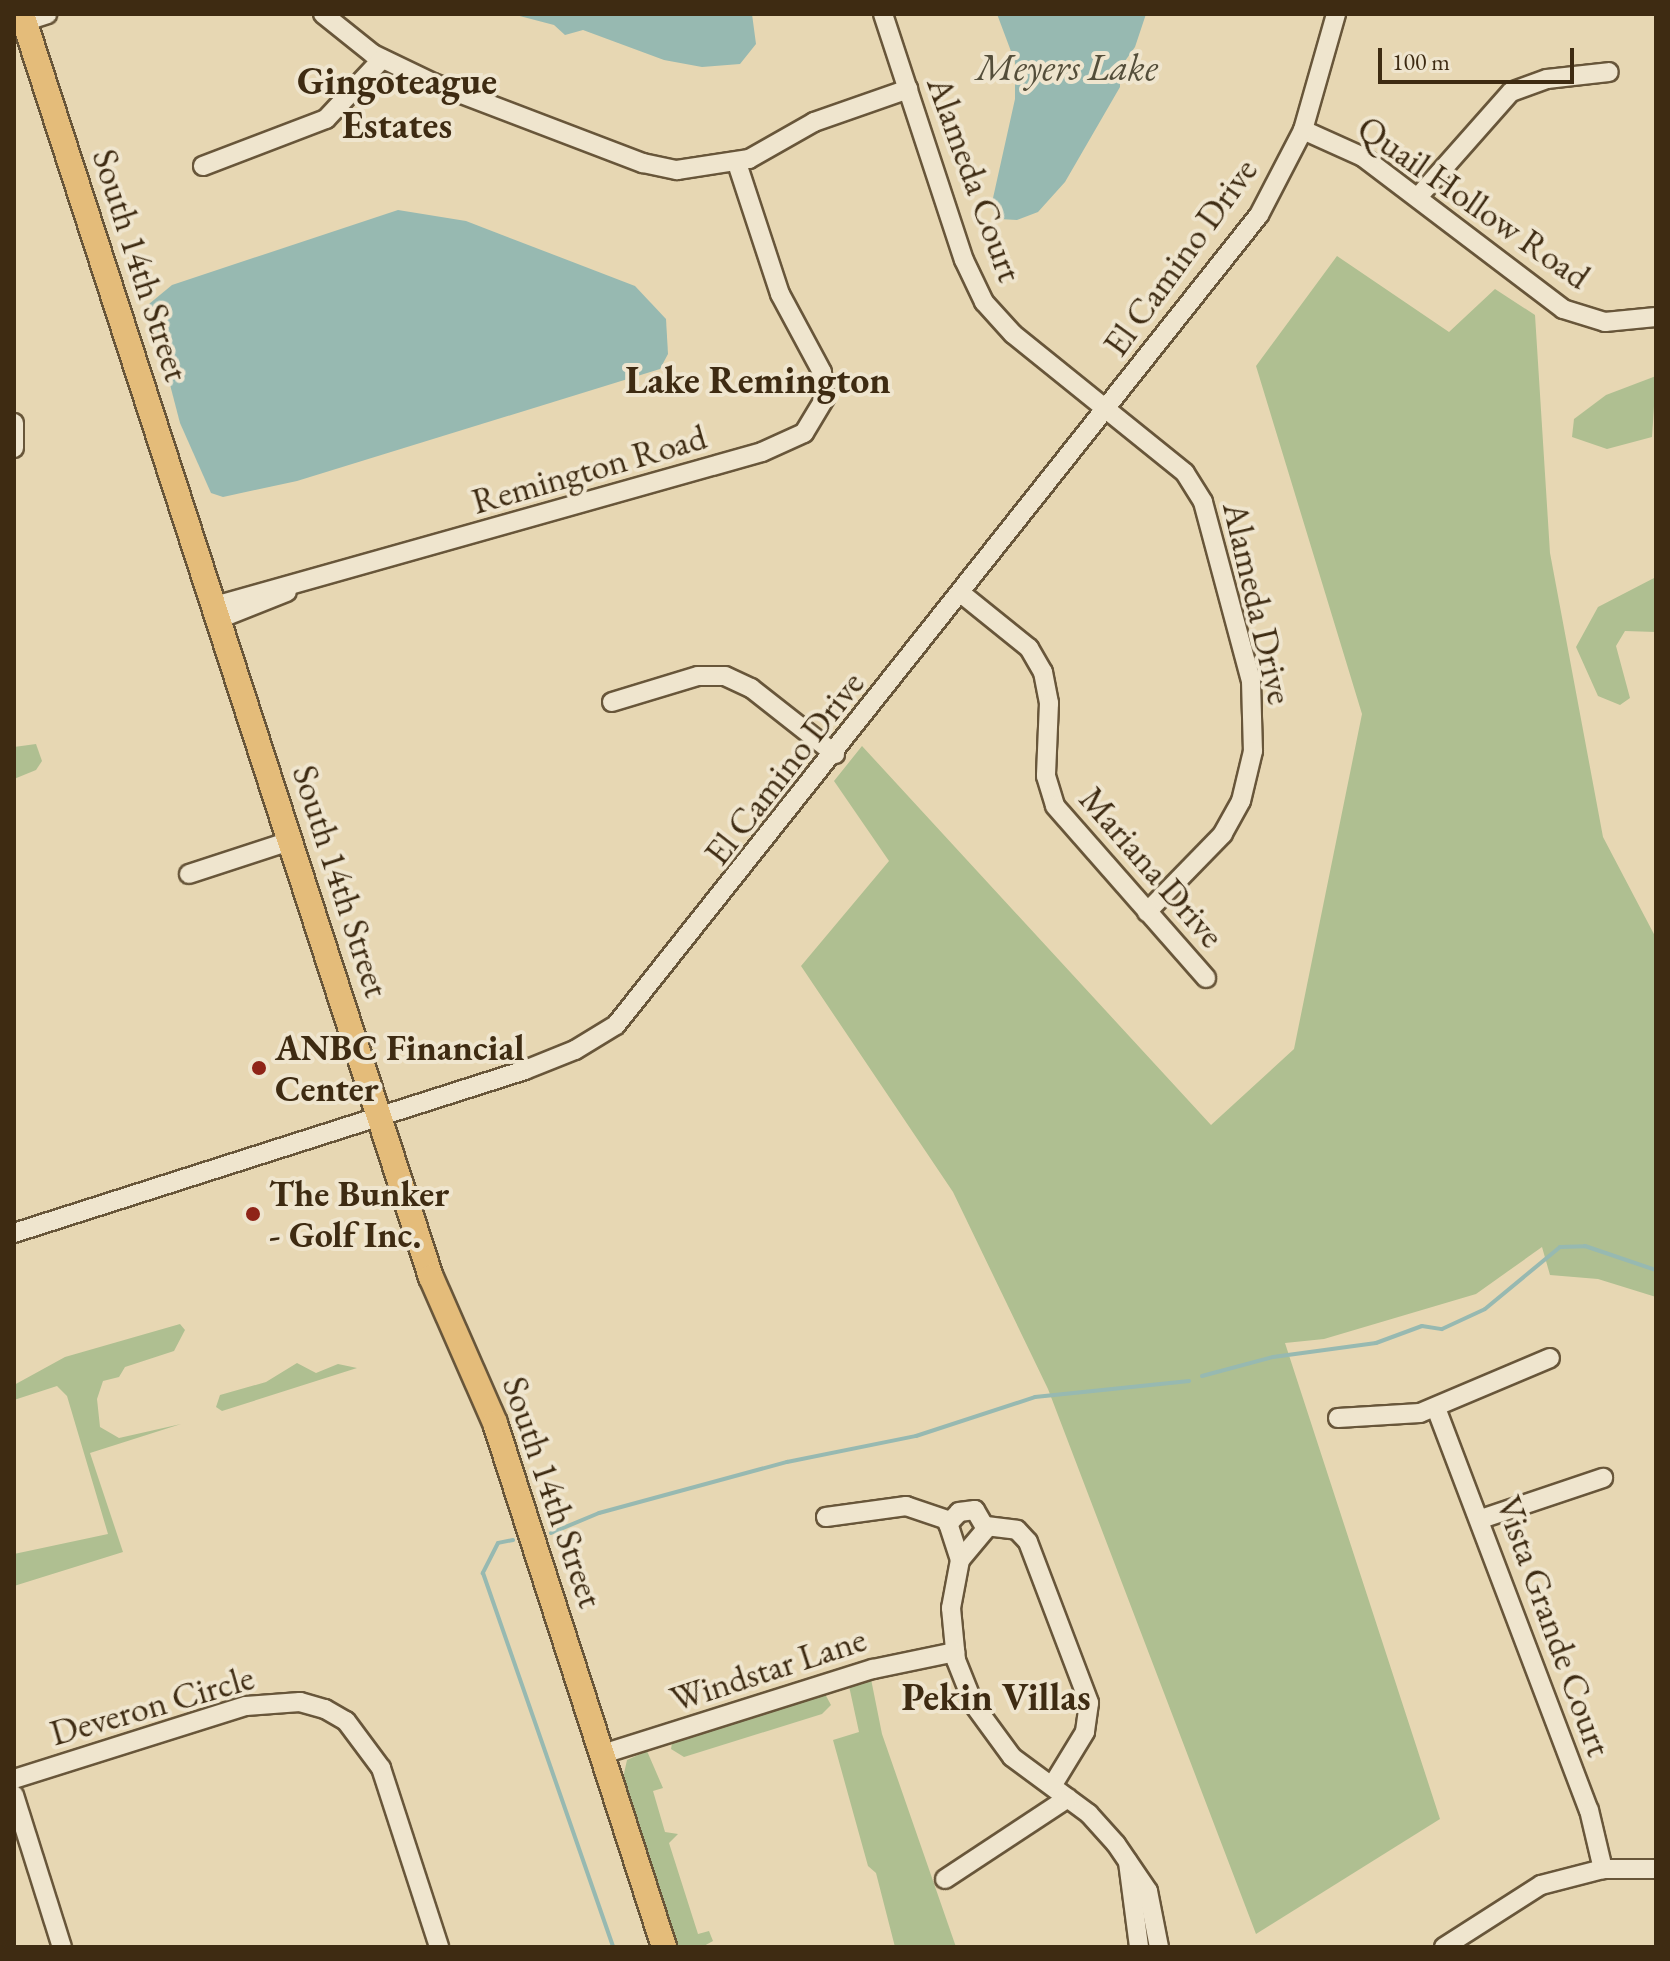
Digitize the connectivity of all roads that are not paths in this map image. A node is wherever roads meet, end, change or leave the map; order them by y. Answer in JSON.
{"nodes":[{"id":1,"x":323,"y":14,"type":"edge"},
{"id":2,"x":883,"y":14,"type":"edge"},
{"id":3,"x":1336,"y":14,"type":"edge"},
{"id":4,"x":27,"y":19,"type":"edge"},
{"id":5,"x":382,"y":59,"type":"junction"},
{"id":6,"x":1609,"y":72,"type":"dead end"},
{"id":7,"x":908,"y":89,"type":"junction"},
{"id":8,"x":1303,"y":130,"type":"junction"},
{"id":9,"x":737,"y":163,"type":"junction"},
{"id":10,"x":203,"y":166,"type":"dead end"},
{"id":11,"x":1418,"y":197,"type":"junction"},
{"id":12,"x":1656,"y":317,"type":"edge"},
{"id":13,"x":1107,"y":409,"type":"junction"},
{"id":14,"x":14,"y":423,"type":"edge"},
{"id":15,"x":15,"y":447,"type":"edge"},
{"id":16,"x":962,"y":594,"type":"junction"},
{"id":17,"x":217,"y":613,"type":"junction"},
{"id":18,"x":612,"y":702,"type":"dead end"},
{"id":19,"x":835,"y":754,"type":"junction"},
{"id":20,"x":290,"y":841,"type":"junction"},
{"id":21,"x":189,"y":874,"type":"dead end"},
{"id":22,"x":1147,"y":912,"type":"junction"},
{"id":23,"x":1206,"y":978,"type":"dead end"},
{"id":24,"x":379,"y":1116,"type":"junction"},
{"id":25,"x":14,"y":1233,"type":"edge"},
{"id":26,"x":1550,"y":1358,"type":"dead end"},
{"id":27,"x":1436,"y":1408,"type":"junction"},
{"id":28,"x":1338,"y":1418,"type":"dead end"},
{"id":29,"x":1603,"y":1478,"type":"dead end"},
{"id":30,"x":826,"y":1517,"type":"dead end"},
{"id":31,"x":1481,"y":1519,"type":"junction"},
{"id":32,"x":950,"y":1521,"type":"junction"},
{"id":33,"x":986,"y":1526,"type":"junction"},
{"id":34,"x":960,"y":1560,"type":"junction"},
{"id":35,"x":955,"y":1652,"type":"junction"},
{"id":36,"x":603,"y":1754,"type":"junction"},
{"id":37,"x":14,"y":1779,"type":"edge"},
{"id":38,"x":1052,"y":1786,"type":"junction"},
{"id":39,"x":14,"y":1795,"type":"edge"},
{"id":40,"x":1068,"y":1798,"type":"junction"},
{"id":41,"x":1128,"y":1862,"type":"junction"},
{"id":42,"x":1603,"y":1869,"type":"junction"},
{"id":43,"x":1656,"y":1869,"type":"edge"},
{"id":44,"x":945,"y":1879,"type":"dead end"},
{"id":45,"x":62,"y":1947,"type":"edge"},
{"id":46,"x":439,"y":1947,"type":"edge"},
{"id":47,"x":664,"y":1947,"type":"edge"},
{"id":48,"x":1139,"y":1947,"type":"edge"},
{"id":49,"x":1159,"y":1947,"type":"edge"},
{"id":50,"x":1444,"y":1947,"type":"edge"}],
"edges":[{"from":1,"to":5,"type":"street"},
{"from":2,"to":7,"type":"street","name":"Alameda Court"},
{"from":3,"to":8,"type":"street","name":"El Camino Drive"},
{"from":4,"to":17,"type":"main road","name":"South 14th Street"},
{"from":5,"to":9,"type":"street"},
{"from":5,"to":10,"type":"street"},
{"from":6,"to":11,"type":"street"},
{"from":7,"to":9,"type":"street"},
{"from":7,"to":13,"type":"street","name":"Alameda Court"},
{"from":8,"to":11,"type":"street","name":"Quail Hollow Road"},
{"from":8,"to":13,"type":"street","name":"El Camino Drive"},
{"from":9,"to":17,"type":"street","name":"Remington Road"},
{"from":11,"to":12,"type":"street","name":"Quail Hollow Road"},
{"from":13,"to":16,"type":"street","name":"El Camino Drive"},
{"from":13,"to":22,"type":"street","name":"Alameda Drive"},
{"from":14,"to":15,"type":"street"},
{"from":16,"to":19,"type":"street","name":"El Camino Drive"},
{"from":16,"to":22,"type":"street","name":"Mariana Drive"},
{"from":17,"to":20,"type":"main road","name":"South 14th Street"},
{"from":18,"to":19,"type":"street"},
{"from":19,"to":24,"type":"street","name":"El Camino Drive"},
{"from":20,"to":21,"type":"street"},
{"from":20,"to":24,"type":"main road","name":"South 14th Street"},
{"from":22,"to":23,"type":"street","name":"Mariana Drive"},
{"from":24,"to":25,"type":"street","name":"El Camino Drive"},
{"from":24,"to":36,"type":"main road","name":"South 14th Street"},
{"from":26,"to":27,"type":"street"},
{"from":27,"to":28,"type":"street"},
{"from":27,"to":31,"type":"street","name":"Vista Grande Court"},
{"from":29,"to":31,"type":"street"},
{"from":30,"to":32,"type":"street"},
{"from":31,"to":42,"type":"street","name":"Vista Grande Court"},
{"from":32,"to":33,"type":"street"},
{"from":32,"to":34,"type":"street"},
{"from":33,"to":34,"type":"street"},
{"from":33,"to":38,"type":"street"},
{"from":34,"to":35,"type":"street"},
{"from":35,"to":36,"type":"street","name":"Windstar Lane"},
{"from":35,"to":38,"type":"street"},
{"from":36,"to":47,"type":"main road","name":"South 14th Street"},
{"from":37,"to":46,"type":"street","name":"Deveron Circle"},
{"from":38,"to":40,"type":"street"},
{"from":39,"to":45,"type":"street"},
{"from":40,"to":41,"type":"street"},
{"from":40,"to":44,"type":"street"},
{"from":41,"to":48,"type":"street"},
{"from":41,"to":49,"type":"street"},
{"from":42,"to":43,"type":"street"},
{"from":42,"to":50,"type":"street"}]}
